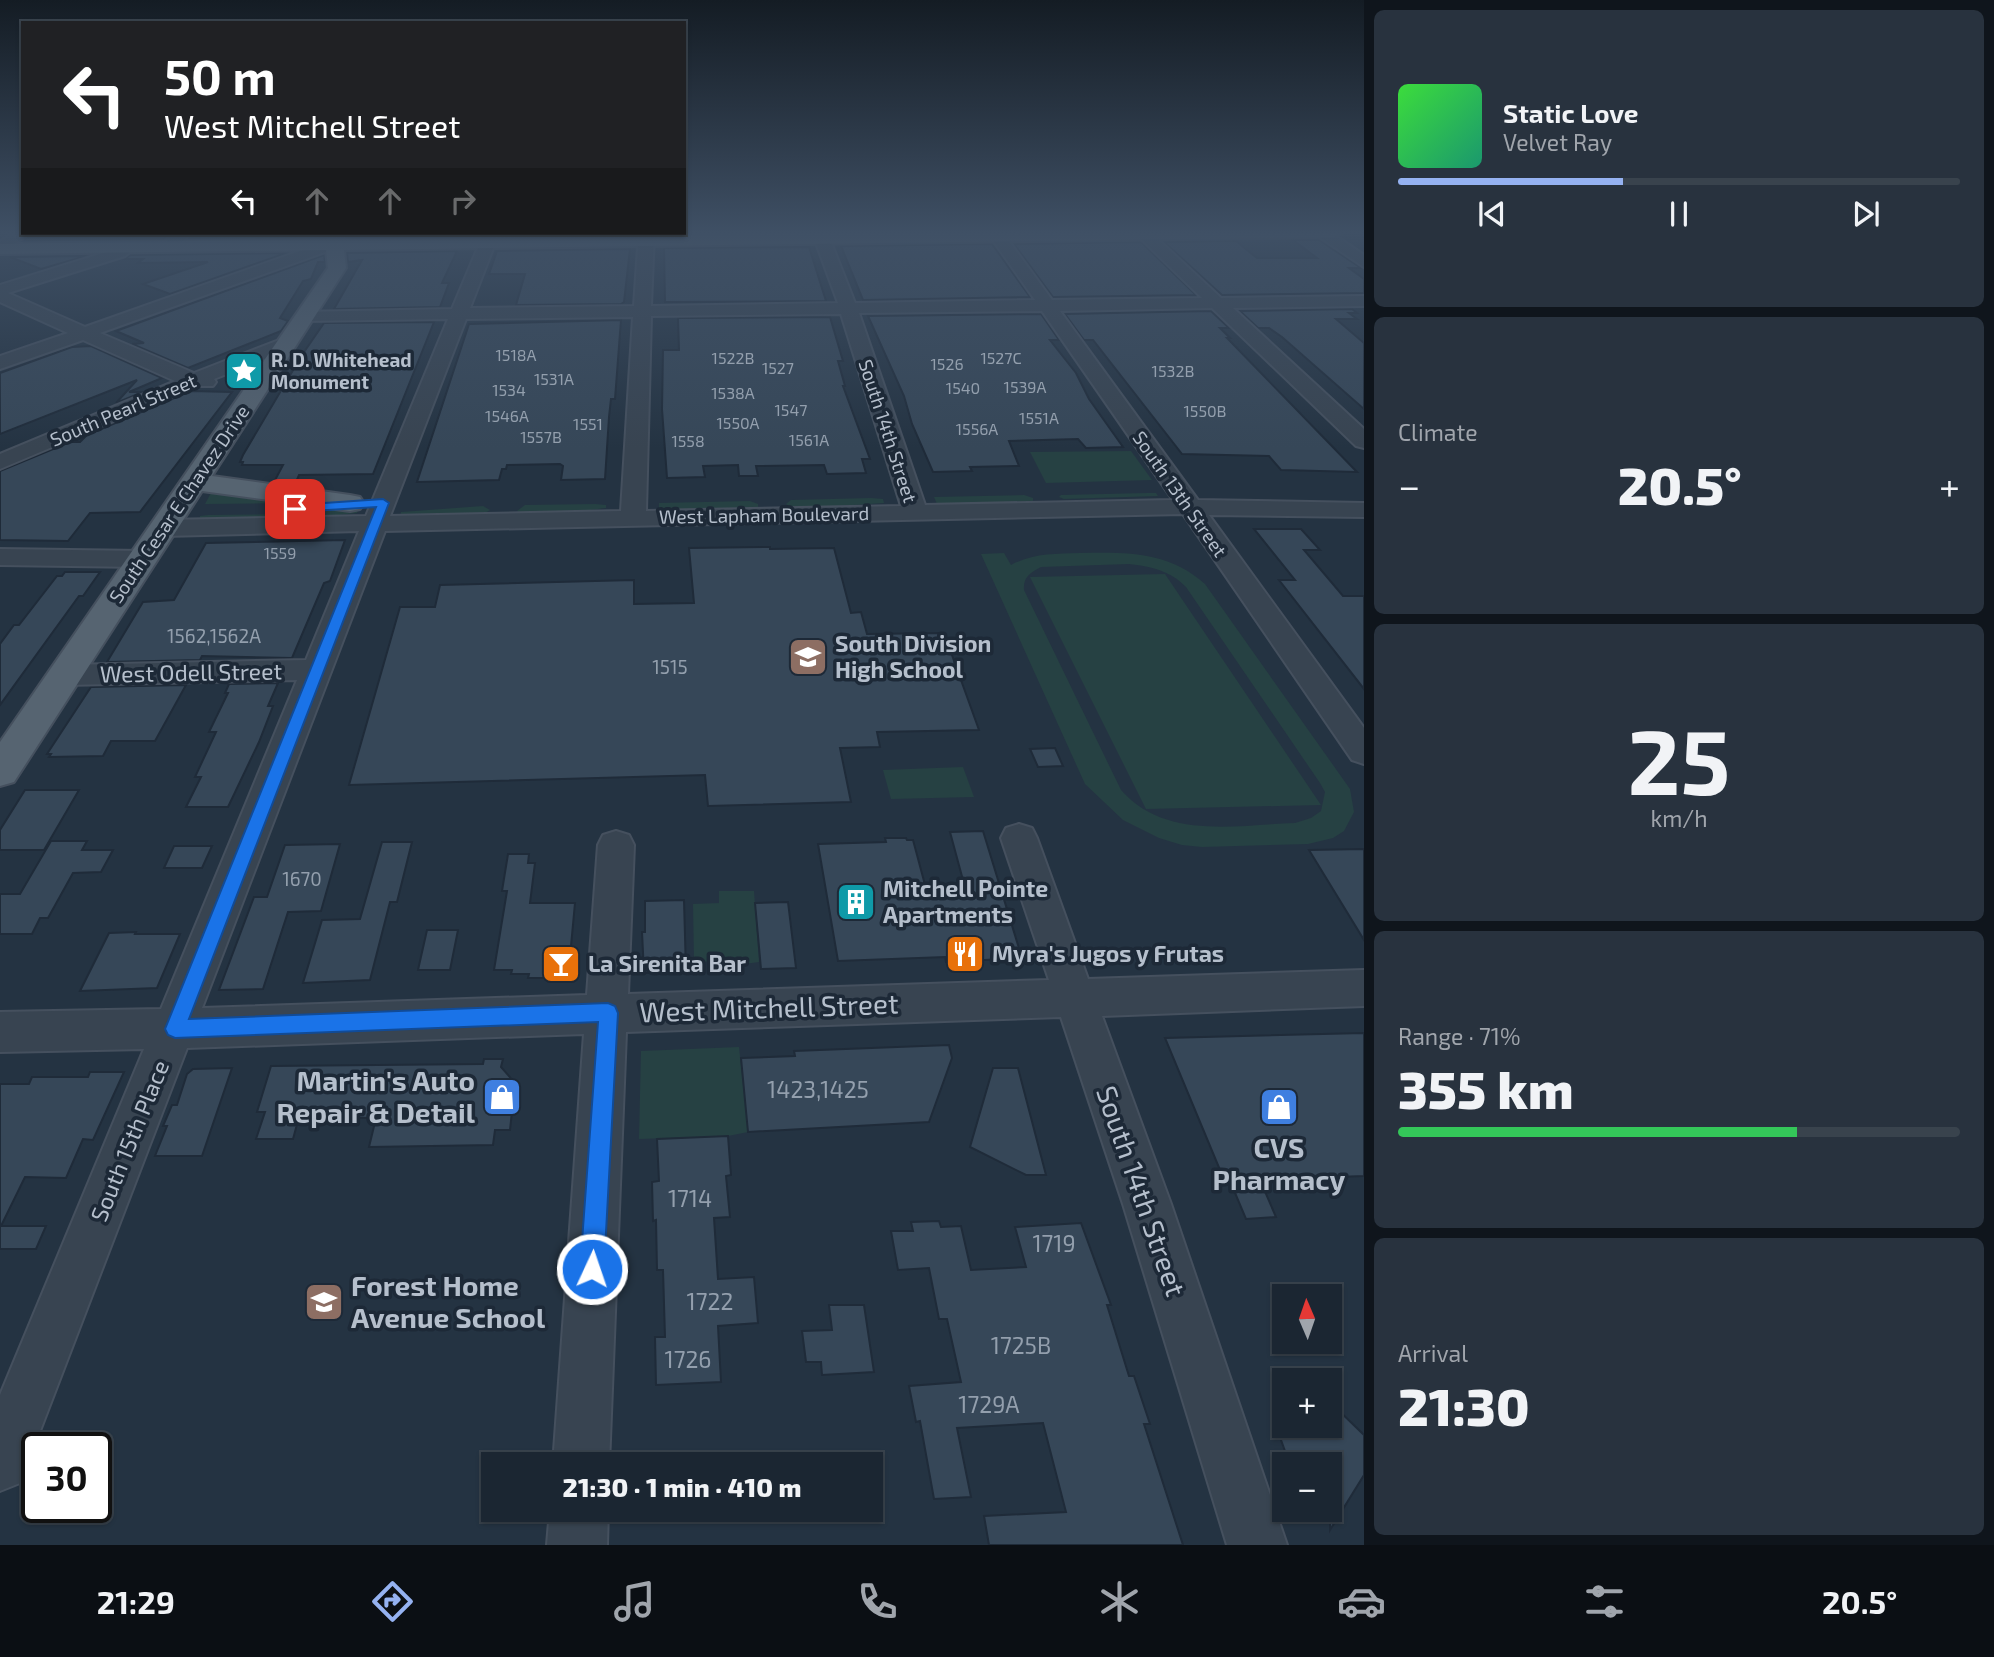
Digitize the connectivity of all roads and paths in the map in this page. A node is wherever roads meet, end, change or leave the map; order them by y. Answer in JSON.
{"nodes":[{"id":1,"x":18,"y":304,"type":"edge"},
{"id":2,"x":161,"y":304,"type":"edge"},
{"id":3,"x":313,"y":304,"type":"edge"},
{"id":4,"x":461,"y":304,"type":"edge"},
{"id":5,"x":645,"y":304,"type":"edge"},
{"id":6,"x":847,"y":304,"type":"edge"},
{"id":7,"x":1125,"y":304,"type":"edge"},
{"id":8,"x":1220,"y":304,"type":"edge"},
{"id":9,"x":1049,"y":305,"type":"junction"},
{"id":10,"x":848,"y":308,"type":"junction"},
{"id":11,"x":645,"y":312,"type":"junction"},
{"id":12,"x":457,"y":315,"type":"junction"},
{"id":13,"x":305,"y":316,"type":"junction"},
{"id":14,"x":84,"y":333,"type":"junction"},
{"id":15,"x":286,"y":344,"type":"junction"},
{"id":16,"x":0,"y":363,"type":"edge"},
{"id":17,"x":193,"y":380,"type":"junction"},
{"id":18,"x":261,"y":382,"type":"junction"},
{"id":19,"x":1364,"y":441,"type":"edge"},
{"id":20,"x":0,"y":462,"type":"edge"},
{"id":21,"x":194,"y":482,"type":"junction"},
{"id":22,"x":1364,"y":492,"type":"edge"},
{"id":23,"x":1183,"y":497,"type":"junction"},
{"id":24,"x":912,"y":502,"type":"junction"},
{"id":25,"x":350,"y":503,"type":"junction"},
{"id":26,"x":634,"y":508,"type":"junction"},
{"id":27,"x":1364,"y":510,"type":"edge"},
{"id":28,"x":379,"y":513,"type":"junction"},
{"id":29,"x":169,"y":519,"type":"junction"},
{"id":30,"x":0,"y":557,"type":"edge"},
{"id":31,"x":142,"y":559,"type":"junction"},
{"id":32,"x":317,"y":670,"type":"junction"},
{"id":33,"x":65,"y":675,"type":"junction"},
{"id":34,"x":1364,"y":752,"type":"edge"},
{"id":35,"x":0,"y":772,"type":"edge"},
{"id":36,"x":1019,"y":838,"type":"dead end"},
{"id":37,"x":616,"y":845,"type":"dead end"},
{"id":38,"x":1364,"y":988,"type":"edge"},
{"id":39,"x":1076,"y":998,"type":"junction"},
{"id":40,"x":608,"y":1013,"type":"junction"},
{"id":41,"x":175,"y":1029,"type":"junction"},
{"id":42,"x":0,"y":1032,"type":"edge"},
{"id":43,"x":582,"y":1452,"type":"edge"},
{"id":44,"x":0,"y":1463,"type":"edge"},
{"id":45,"x":578,"y":1522,"type":"edge"},
{"id":46,"x":577,"y":1545,"type":"edge"},
{"id":47,"x":1257,"y":1545,"type":"edge"}],
"edges":[{"from":1,"to":14,"type":"street"},
{"from":2,"to":14,"type":"street"},
{"from":3,"to":13,"type":"main road","name":"South Cesar E Chavez Drive"},
{"from":4,"to":12,"type":"street","name":"South 15th Place"},
{"from":5,"to":11,"type":"street"},
{"from":6,"to":10,"type":"street","name":"South 14th Street"},
{"from":7,"to":9,"type":"street"},
{"from":8,"to":19,"type":"street"},
{"from":9,"to":10,"type":"street"},
{"from":9,"to":23,"type":"street","name":"South 13th Street"},
{"from":10,"to":11,"type":"street"},
{"from":10,"to":24,"type":"street","name":"South 14th Street"},
{"from":11,"to":12,"type":"street"},
{"from":11,"to":26,"type":"street"},
{"from":12,"to":13,"type":"street"},
{"from":12,"to":28,"type":"street","name":"South 15th Place"},
{"from":13,"to":15,"type":"main road","name":"South Cesar E Chavez Drive"},
{"from":14,"to":16,"type":"street"},
{"from":14,"to":17,"type":"street"},
{"from":15,"to":17,"type":"street","name":"South Pearl Street"},
{"from":15,"to":18,"type":"main road","name":"South Cesar E Chavez Drive"},
{"from":17,"to":18,"type":"street"},
{"from":17,"to":20,"type":"street","name":"South Pearl Street"},
{"from":18,"to":21,"type":"main road","name":"South Cesar E Chavez Drive"},
{"from":21,"to":25,"type":"main road"},
{"from":21,"to":29,"type":"main road","name":"South Cesar E Chavez Drive"},
{"from":22,"to":23,"type":"street","name":"West Lapham Boulevard"},
{"from":23,"to":24,"type":"street","name":"West Lapham Boulevard"},
{"from":23,"to":27,"type":"street","name":"West Lapham Boulevard"},
{"from":23,"to":34,"type":"street","name":"South 13th Street"},
{"from":24,"to":26,"type":"street","name":"West Lapham Boulevard"},
{"from":25,"to":28,"type":"street","name":"West Lapham Boulevard"},
{"from":25,"to":29,"type":"street","name":"West Lapham Boulevard"},
{"from":26,"to":28,"type":"street","name":"West Lapham Boulevard"},
{"from":28,"to":29,"type":"street","name":"West Lapham Boulevard"},
{"from":28,"to":32,"type":"street","name":"South 15th Place"},
{"from":29,"to":31,"type":"main road","name":"South Cesar E Chavez Drive"},
{"from":30,"to":31,"type":"street"},
{"from":31,"to":33,"type":"main road","name":"South Cesar E Chavez Drive"},
{"from":32,"to":33,"type":"street","name":"West Odell Street"},
{"from":32,"to":41,"type":"street","name":"South 15th Place"},
{"from":33,"to":35,"type":"main road","name":"South Cesar E Chavez Drive"},
{"from":36,"to":39,"type":"street","name":"South 14th Street"},
{"from":37,"to":40,"type":"street"},
{"from":38,"to":39,"type":"street","name":"West Mitchell Street"},
{"from":39,"to":40,"type":"street","name":"West Mitchell Street"},
{"from":39,"to":47,"type":"street","name":"South 14th Street"},
{"from":40,"to":41,"type":"street","name":"West Mitchell Street"},
{"from":40,"to":43,"type":"street"},
{"from":41,"to":42,"type":"street","name":"West Mitchell Street"},
{"from":41,"to":44,"type":"street","name":"South 15th Place"},
{"from":45,"to":46,"type":"street"}]}
